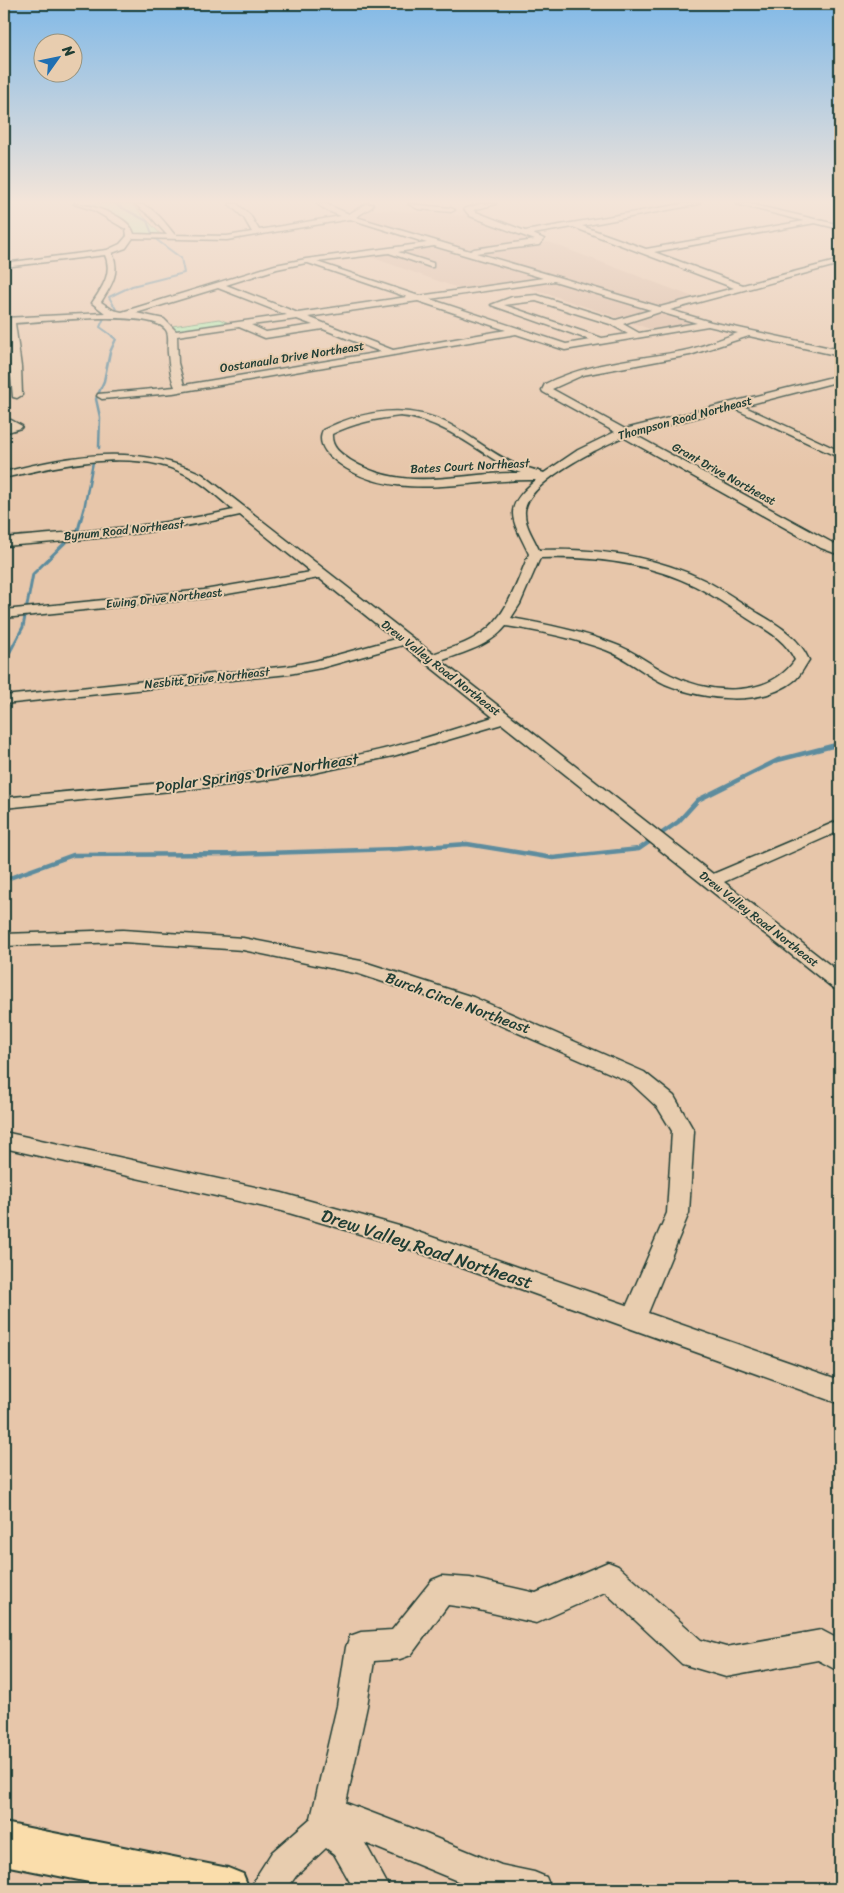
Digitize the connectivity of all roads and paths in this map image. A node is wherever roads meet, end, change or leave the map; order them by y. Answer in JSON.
{"nodes":[{"id":1,"x":103,"y":292,"type":"edge"},
{"id":2,"x":192,"y":292,"type":"edge"},
{"id":3,"x":239,"y":292,"type":"edge"},
{"id":4,"x":401,"y":292,"type":"edge"},
{"id":5,"x":466,"y":292,"type":"edge"},
{"id":6,"x":600,"y":292,"type":"edge"},
{"id":7,"x":726,"y":292,"type":"edge"},
{"id":8,"x":421,"y":299,"type":"junction"},
{"id":9,"x":659,"y":310,"type":"junction"},
{"id":10,"x":122,"y":315,"type":"junction"},
{"id":11,"x":300,"y":316,"type":"junction"},
{"id":12,"x":7,"y":321,"type":"edge"},
{"id":13,"x":616,"y":323,"type":"junction"},
{"id":14,"x":709,"y":324,"type":"junction"},
{"id":15,"x":242,"y":325,"type":"junction"},
{"id":16,"x":324,"y":326,"type":"junction"},
{"id":17,"x":516,"y":331,"type":"junction"},
{"id":18,"x":748,"y":333,"type":"junction"},
{"id":19,"x":174,"y":334,"type":"junction"},
{"id":20,"x":638,"y":336,"type":"junction"},
{"id":21,"x":603,"y":342,"type":"junction"},
{"id":22,"x":393,"y":353,"type":"junction"},
{"id":23,"x":840,"y":353,"type":"edge"},
{"id":24,"x":840,"y":378,"type":"edge"},
{"id":25,"x":180,"y":388,"type":"junction"},
{"id":26,"x":17,"y":394,"type":"dead end"},
{"id":27,"x":102,"y":396,"type":"dead end"},
{"id":28,"x":734,"y":405,"type":"junction"},
{"id":29,"x":4,"y":424,"type":"edge"},
{"id":30,"x":4,"y":430,"type":"edge"},
{"id":31,"x":623,"y":433,"type":"junction"},
{"id":32,"x":840,"y":454,"type":"edge"},
{"id":33,"x":4,"y":476,"type":"edge"},
{"id":34,"x":546,"y":477,"type":"junction"},
{"id":35,"x":243,"y":511,"type":"junction"},
{"id":36,"x":4,"y":542,"type":"edge"},
{"id":37,"x":840,"y":551,"type":"edge"},
{"id":38,"x":535,"y":554,"type":"junction"},
{"id":39,"x":322,"y":573,"type":"junction"},
{"id":40,"x":4,"y":614,"type":"edge"},
{"id":41,"x":503,"y":621,"type":"junction"},
{"id":42,"x":407,"y":640,"type":"junction"},
{"id":43,"x":432,"y":659,"type":"junction"},
{"id":44,"x":4,"y":700,"type":"edge"},
{"id":45,"x":505,"y":718,"type":"junction"},
{"id":46,"x":4,"y":804,"type":"edge"},
{"id":47,"x":840,"y":825,"type":"edge"},
{"id":48,"x":711,"y":881,"type":"junction"},
{"id":49,"x":4,"y":940,"type":"edge"},
{"id":50,"x":840,"y":984,"type":"edge"},
{"id":51,"x":4,"y":1140,"type":"edge"},
{"id":52,"x":633,"y":1319,"type":"junction"},
{"id":53,"x":840,"y":1392,"type":"edge"},
{"id":54,"x":840,"y":1657,"type":"edge"},
{"id":55,"x":327,"y":1820,"type":"junction"},
{"id":56,"x":4,"y":1844,"type":"edge"},
{"id":57,"x":228,"y":1889,"type":"edge"},
{"id":58,"x":268,"y":1889,"type":"edge"},
{"id":59,"x":373,"y":1889,"type":"edge"},
{"id":60,"x":534,"y":1889,"type":"edge"}],
"edges":[{"from":1,"to":10,"type":"street"},
{"from":2,"to":10,"type":"street"},
{"from":3,"to":11,"type":"street"},
{"from":4,"to":8,"type":"street"},
{"from":5,"to":8,"type":"street"},
{"from":6,"to":9,"type":"street"},
{"from":7,"to":9,"type":"street"},
{"from":8,"to":11,"type":"street"},
{"from":8,"to":17,"type":"street"},
{"from":9,"to":13,"type":"street"},
{"from":9,"to":14,"type":"street"},
{"from":10,"to":12,"type":"street"},
{"from":10,"to":19,"type":"street"},
{"from":11,"to":15,"type":"street"},
{"from":11,"to":16,"type":"street"},
{"from":12,"to":26,"type":"street"},
{"from":13,"to":20,"type":"street"},
{"from":13,"to":21,"type":"street"},
{"from":14,"to":18,"type":"street"},
{"from":14,"to":20,"type":"street"},
{"from":15,"to":16,"type":"street"},
{"from":15,"to":19,"type":"street"},
{"from":16,"to":22,"type":"street"},
{"from":17,"to":21,"type":"street"},
{"from":17,"to":22,"type":"street","name":"Oostanaula Drive Northeast"},
{"from":18,"to":23,"type":"street"},
{"from":18,"to":31,"type":"street","name":"Grant Drive Northeast"},
{"from":19,"to":25,"type":"street"},
{"from":20,"to":21,"type":"street"},
{"from":22,"to":25,"type":"street","name":"Oostanaula Drive Northeast"},
{"from":24,"to":28,"type":"street","name":"Thompson Road Northeast"},
{"from":25,"to":27,"type":"street","name":"Oostanaula Drive Northeast"},
{"from":28,"to":31,"type":"street","name":"Thompson Road Northeast"},
{"from":28,"to":32,"type":"street"},
{"from":29,"to":30,"type":"street"},
{"from":31,"to":34,"type":"street","name":"Thompson Road Northeast"},
{"from":31,"to":37,"type":"street","name":"Grant Drive Northeast"},
{"from":33,"to":35,"type":"street","name":"Drew Valley Road Northeast"},
{"from":34,"to":34,"type":"street","name":"Bates Court Northeast"},
{"from":34,"to":38,"type":"street","name":"Thompson Road Northeast"},
{"from":35,"to":36,"type":"street","name":"Bynum Road Northeast"},
{"from":35,"to":39,"type":"street","name":"Drew Valley Road Northeast"},
{"from":38,"to":41,"type":"street"},
{"from":38,"to":41,"type":"street"},
{"from":39,"to":40,"type":"street","name":"Ewing Drive Northeast"},
{"from":39,"to":42,"type":"street","name":"Drew Valley Road Northeast"},
{"from":41,"to":43,"type":"street"},
{"from":42,"to":43,"type":"street","name":"Drew Valley Road Northeast"},
{"from":42,"to":44,"type":"street","name":"Nesbitt Drive Northeast"},
{"from":43,"to":45,"type":"street","name":"Drew Valley Road Northeast"},
{"from":45,"to":46,"type":"street","name":"Poplar Springs Drive Northeast"},
{"from":45,"to":48,"type":"street","name":"Drew Valley Road Northeast"},
{"from":47,"to":48,"type":"street"},
{"from":48,"to":50,"type":"street","name":"Drew Valley Road Northeast"},
{"from":49,"to":52,"type":"street","name":"Burch Circle Northeast"},
{"from":51,"to":52,"type":"street","name":"Drew Valley Road Northeast"},
{"from":52,"to":53,"type":"street","name":"Drew Valley Road Northeast"},
{"from":54,"to":55,"type":"street"},
{"from":55,"to":58,"type":"street"},
{"from":55,"to":59,"type":"street"},
{"from":55,"to":60,"type":"street"},
{"from":56,"to":57,"type":"main road"}]}
